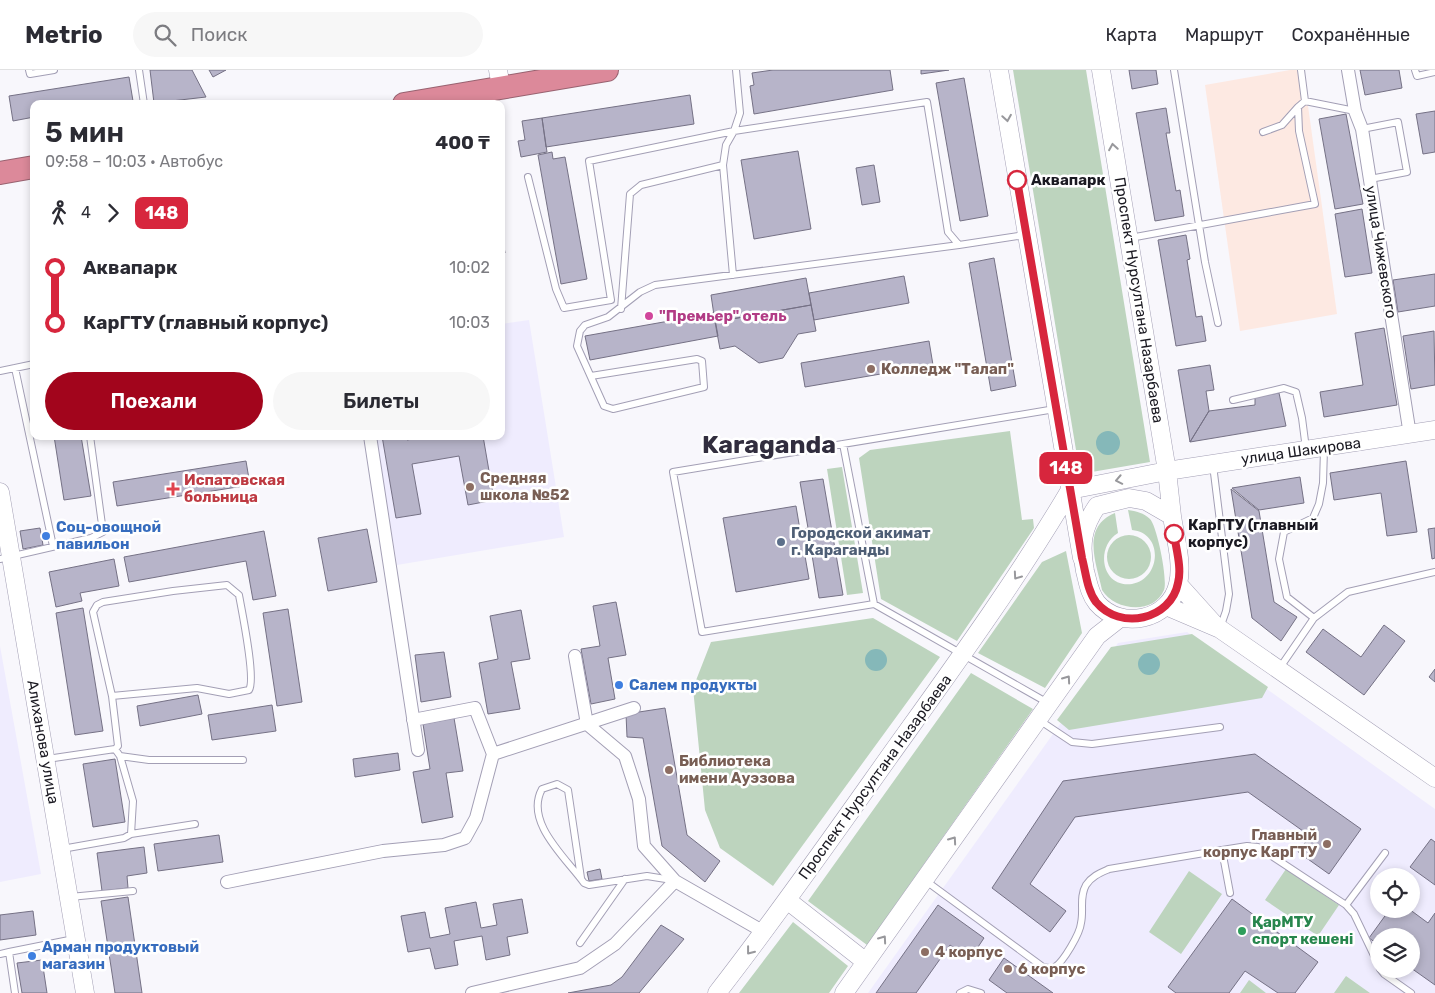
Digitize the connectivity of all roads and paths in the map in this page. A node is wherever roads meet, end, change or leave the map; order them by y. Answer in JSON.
{"nodes":[{"id":1,"x":29,"y":70,"type":"edge"},
{"id":2,"x":54,"y":70,"type":"edge"},
{"id":3,"x":139,"y":70,"type":"edge"},
{"id":4,"x":607,"y":70,"type":"edge"},
{"id":5,"x":736,"y":70,"type":"edge"},
{"id":6,"x":999,"y":70,"type":"edge"},
{"id":7,"x":1101,"y":70,"type":"edge"},
{"id":8,"x":1174,"y":70,"type":"edge"},
{"id":9,"x":1301,"y":70,"type":"edge"},
{"id":10,"x":1348,"y":70,"type":"edge"},
{"id":11,"x":1415,"y":70,"type":"edge"},
{"id":12,"x":1435,"y":72,"type":"edge"},
{"id":13,"x":500,"y":79,"type":"edge"},
{"id":14,"x":143,"y":100,"type":"edge"},
{"id":15,"x":419,"y":100,"type":"edge"},
{"id":16,"x":1305,"y":101,"type":"junction"},
{"id":17,"x":1298,"y":107,"type":"junction"},
{"id":18,"x":1355,"y":111,"type":"junction"},
{"id":19,"x":1362,"y":129,"type":"junction"},
{"id":20,"x":734,"y":130,"type":"junction"},
{"id":21,"x":1263,"y":132,"type":"dead end"},
{"id":22,"x":723,"y":165,"type":"junction"},
{"id":23,"x":30,"y":169,"type":"edge"},
{"id":24,"x":0,"y":173,"type":"edge"},
{"id":25,"x":528,"y":177,"type":"dead end"},
{"id":26,"x":1370,"y":179,"type":"junction"},
{"id":27,"x":1199,"y":224,"type":"junction"},
{"id":28,"x":1026,"y":235,"type":"junction"},
{"id":29,"x":1128,"y":238,"type":"junction"},
{"id":30,"x":959,"y":245,"type":"junction"},
{"id":31,"x":733,"y":275,"type":"junction"},
{"id":32,"x":621,"y":309,"type":"junction"},
{"id":33,"x":1218,"y":323,"type":"dead end"},
{"id":34,"x":30,"y":365,"type":"edge"},
{"id":35,"x":15,"y":368,"type":"junction"},
{"id":36,"x":0,"y":371,"type":"edge"},
{"id":37,"x":591,"y":376,"type":"junction"},
{"id":38,"x":1233,"y":400,"type":"dead end"},
{"id":39,"x":1055,"y":409,"type":"junction"},
{"id":40,"x":1435,"y":430,"type":"edge"},
{"id":41,"x":1410,"y":434,"type":"junction"},
{"id":42,"x":30,"y":438,"type":"edge"},
{"id":43,"x":30,"y":440,"type":"edge"},
{"id":44,"x":91,"y":440,"type":"edge"},
{"id":45,"x":371,"y":440,"type":"edge"},
{"id":46,"x":843,"y":444,"type":"junction"},
{"id":47,"x":1315,"y":449,"type":"junction"},
{"id":48,"x":1213,"y":464,"type":"junction"},
{"id":49,"x":1167,"y":471,"type":"junction"},
{"id":50,"x":1070,"y":490,"type":"junction"},
{"id":51,"x":0,"y":492,"type":"edge"},
{"id":52,"x":1097,"y":506,"type":"junction"},
{"id":53,"x":1074,"y":516,"type":"junction"},
{"id":54,"x":1172,"y":516,"type":"junction"},
{"id":55,"x":53,"y":546,"type":"junction"},
{"id":56,"x":5,"y":558,"type":"edge"},
{"id":57,"x":1030,"y":558,"type":"junction"},
{"id":58,"x":1082,"y":558,"type":"junction"},
{"id":59,"x":1435,"y":572,"type":"edge"},
{"id":60,"x":1178,"y":584,"type":"junction"},
{"id":61,"x":874,"y":604,"type":"junction"},
{"id":62,"x":1166,"y":606,"type":"junction"},
{"id":63,"x":1120,"y":618,"type":"junction"},
{"id":64,"x":1314,"y":618,"type":"junction"},
{"id":65,"x":1220,"y":629,"type":"junction"},
{"id":66,"x":963,"y":655,"type":"junction"},
{"id":67,"x":574,"y":656,"type":"dead end"},
{"id":68,"x":1279,"y":668,"type":"junction"},
{"id":69,"x":112,"y":696,"type":"junction"},
{"id":70,"x":1049,"y":704,"type":"junction"},
{"id":71,"x":634,"y":708,"type":"dead end"},
{"id":72,"x":413,"y":720,"type":"junction"},
{"id":73,"x":1038,"y":720,"type":"junction"},
{"id":74,"x":587,"y":724,"type":"junction"},
{"id":75,"x":1220,"y":727,"type":"dead end"},
{"id":76,"x":116,"y":749,"type":"junction"},
{"id":77,"x":418,"y":750,"type":"dead end"},
{"id":78,"x":493,"y":754,"type":"junction"},
{"id":79,"x":120,"y":756,"type":"junction"},
{"id":80,"x":46,"y":760,"type":"junction"},
{"id":81,"x":243,"y":760,"type":"dead end"},
{"id":82,"x":1435,"y":778,"type":"edge"},
{"id":83,"x":195,"y":824,"type":"dead end"},
{"id":84,"x":131,"y":834,"type":"junction"},
{"id":85,"x":62,"y":849,"type":"junction"},
{"id":86,"x":1222,"y":850,"type":"junction"},
{"id":87,"x":1385,"y":853,"type":"dead end"},
{"id":88,"x":581,"y":878,"type":"junction"},
{"id":89,"x":625,"y":879,"type":"junction"},
{"id":90,"x":675,"y":880,"type":"junction"},
{"id":91,"x":925,"y":880,"type":"junction"},
{"id":92,"x":227,"y":882,"type":"dead end"},
{"id":93,"x":133,"y":891,"type":"dead end"},
{"id":94,"x":1230,"y":893,"type":"dead end"},
{"id":95,"x":69,"y":897,"type":"junction"},
{"id":96,"x":787,"y":900,"type":"junction"},
{"id":97,"x":1346,"y":905,"type":"junction"},
{"id":98,"x":764,"y":932,"type":"junction"},
{"id":99,"x":76,"y":939,"type":"junction"},
{"id":100,"x":580,"y":942,"type":"dead end"},
{"id":101,"x":1370,"y":947,"type":"edge"},
{"id":102,"x":10,"y":952,"type":"junction"},
{"id":103,"x":0,"y":954,"type":"edge"},
{"id":104,"x":866,"y":962,"type":"junction"},
{"id":105,"x":1390,"y":978,"type":"edge"},
{"id":106,"x":15,"y":993,"type":"edge"},
{"id":107,"x":85,"y":993,"type":"edge"},
{"id":108,"x":472,"y":993,"type":"edge"},
{"id":109,"x":717,"y":993,"type":"edge"},
{"id":110,"x":844,"y":993,"type":"edge"},
{"id":111,"x":960,"y":993,"type":"edge"},
{"id":112,"x":981,"y":993,"type":"edge"},
{"id":113,"x":1411,"y":993,"type":"edge"}],
"edges":[{"from":1,"to":2,"type":"lane"},
{"from":3,"to":14,"type":"lane"},
{"from":4,"to":13,"type":"highway"},
{"from":5,"to":20,"type":"lane"},
{"from":6,"to":28,"type":"main road","one_way":true},
{"from":29,"to":7,"type":"main road","name":"Проспект Нурсултана Назарбаева","one_way":true},
{"from":8,"to":27,"type":"lane"},
{"from":9,"to":16,"type":"lane"},
{"from":10,"to":18,"type":"street","name":"улица Чижевского"},
{"from":11,"to":12,"type":"lane"},
{"from":13,"to":15,"type":"highway"},
{"from":16,"to":17,"type":"lane"},
{"from":16,"to":18,"type":"lane"},
{"from":17,"to":21,"type":"lane"},
{"from":17,"to":27,"type":"lane"},
{"from":18,"to":19,"type":"street","name":"улица Чижевского"},
{"from":19,"to":26,"type":"street","name":"улица Чижевского"},
{"from":19,"to":26,"type":"lane"},
{"from":20,"to":22,"type":"lane"},
{"from":20,"to":25,"type":"lane"},
{"from":20,"to":30,"type":"lane"},
{"from":22,"to":31,"type":"lane"},
{"from":22,"to":32,"type":"lane"},
{"from":23,"to":24,"type":"highway"},
{"from":26,"to":41,"type":"street","name":"улица Чижевского"},
{"from":27,"to":29,"type":"lane"},
{"from":27,"to":33,"type":"lane"},
{"from":28,"to":30,"type":"lane"},
{"from":28,"to":39,"type":"main road"},
{"from":29,"to":49,"type":"main road","name":"Проспект Нурсултана Назарбаева"},
{"from":30,"to":31,"type":"lane"},
{"from":31,"to":32,"type":"lane"},
{"from":32,"to":37,"type":"lane"},
{"from":34,"to":35,"type":"lane"},
{"from":35,"to":36,"type":"lane"},
{"from":35,"to":42,"type":"lane"},
{"from":37,"to":37,"type":"lane"},
{"from":38,"to":47,"type":"lane"},
{"from":39,"to":46,"type":"lane"},
{"from":39,"to":50,"type":"main road"},
{"from":40,"to":41,"type":"main road","name":"улица Шакирова"},
{"from":41,"to":47,"type":"main road","name":"улица Шакирова"},
{"from":43,"to":55,"type":"lane"},
{"from":44,"to":55,"type":"lane"},
{"from":45,"to":72,"type":"street"},
{"from":46,"to":61,"type":"lane"},
{"from":46,"to":61,"type":"lane"},
{"from":47,"to":48,"type":"main road","name":"улица Шакирова"},
{"from":47,"to":64,"type":"lane"},
{"from":48,"to":49,"type":"main road","name":"улица Шакирова"},
{"from":48,"to":65,"type":"lane"},
{"from":49,"to":50,"type":"main road","one_way":true},
{"from":49,"to":54,"type":"main road","name":"Проспект Нурсултана Назарбаева"},
{"from":50,"to":53,"type":"main road"},
{"from":50,"to":57,"type":"main road","name":"Проспект Нурсултана Назарбаева"},
{"from":51,"to":56,"type":"main road","name":"Алиханова улица"},
{"from":52,"to":53,"type":"main road"},
{"from":52,"to":54,"type":"main road"},
{"from":52,"to":58,"type":"main road"},
{"from":53,"to":57,"type":"main road","name":"Проспект Нурсултана Назарбаева"},
{"from":53,"to":58,"type":"main road"},
{"from":54,"to":60,"type":"main road","name":"Проспект Нурсултана Назарбаева"},
{"from":55,"to":56,"type":"lane"},
{"from":56,"to":80,"type":"main road","name":"Алиханова улица"},
{"from":57,"to":66,"type":"main road","name":"Проспект Нурсултана Назарбаева","one_way":true},
{"from":58,"to":63,"type":"main road"},
{"from":59,"to":64,"type":"lane"},
{"from":60,"to":62,"type":"main road","name":"Проспект Нурсултана Назарбаева"},
{"from":60,"to":65,"type":"main road"},
{"from":61,"to":66,"type":"lane"},
{"from":62,"to":63,"type":"main road"},
{"from":62,"to":65,"type":"main road"},
{"from":70,"to":63,"type":"main road","one_way":true},
{"from":64,"to":68,"type":"lane"},
{"from":65,"to":68,"type":"main road"},
{"from":66,"to":70,"type":"lane"},
{"from":66,"to":96,"type":"main road","name":"Проспект Нурсултана Назарбаева"},
{"from":67,"to":74,"type":"street"},
{"from":68,"to":82,"type":"main road"},
{"from":69,"to":69,"type":"lane"},
{"from":69,"to":76,"type":"lane"},
{"from":70,"to":73,"type":"main road"},
{"from":71,"to":74,"type":"street"},
{"from":72,"to":77,"type":"street"},
{"from":72,"to":78,"type":"street"},
{"from":73,"to":75,"type":"lane"},
{"from":91,"to":73,"type":"main road","one_way":true},
{"from":74,"to":78,"type":"street"},
{"from":74,"to":90,"type":"street"},
{"from":76,"to":79,"type":"lane"},
{"from":76,"to":80,"type":"lane"},
{"from":78,"to":92,"type":"street"},
{"from":79,"to":81,"type":"lane"},
{"from":79,"to":84,"type":"lane"},
{"from":80,"to":85,"type":"main road","name":"Алиханова улица"},
{"from":83,"to":84,"type":"lane"},
{"from":84,"to":85,"type":"lane"},
{"from":85,"to":95,"type":"main road","name":"Алиханова улица"},
{"from":86,"to":91,"type":"lane"},
{"from":86,"to":94,"type":"lane"},
{"from":86,"to":97,"type":"lane"},
{"from":87,"to":97,"type":"lane"},
{"from":88,"to":88,"type":"lane"},
{"from":88,"to":89,"type":"lane"},
{"from":89,"to":90,"type":"lane"},
{"from":89,"to":100,"type":"lane"},
{"from":90,"to":98,"type":"street"},
{"from":90,"to":108,"type":"street"},
{"from":104,"to":91,"type":"main road","one_way":true},
{"from":93,"to":95,"type":"lane"},
{"from":95,"to":99,"type":"main road","name":"Алиханова улица"},
{"from":96,"to":98,"type":"main road","name":"Проспект Нурсултана Назарбаева"},
{"from":96,"to":104,"type":"main road"},
{"from":97,"to":101,"type":"lane"},
{"from":98,"to":109,"type":"main road","name":"Проспект Нурсултана Назарбаева","one_way":true},
{"from":99,"to":102,"type":"lane"},
{"from":99,"to":107,"type":"main road","name":"Алиханова улица"},
{"from":102,"to":103,"type":"lane"},
{"from":102,"to":106,"type":"lane"},
{"from":104,"to":110,"type":"main road"},
{"from":105,"to":113,"type":"lane"},
{"from":111,"to":112,"type":"lane"}]}
